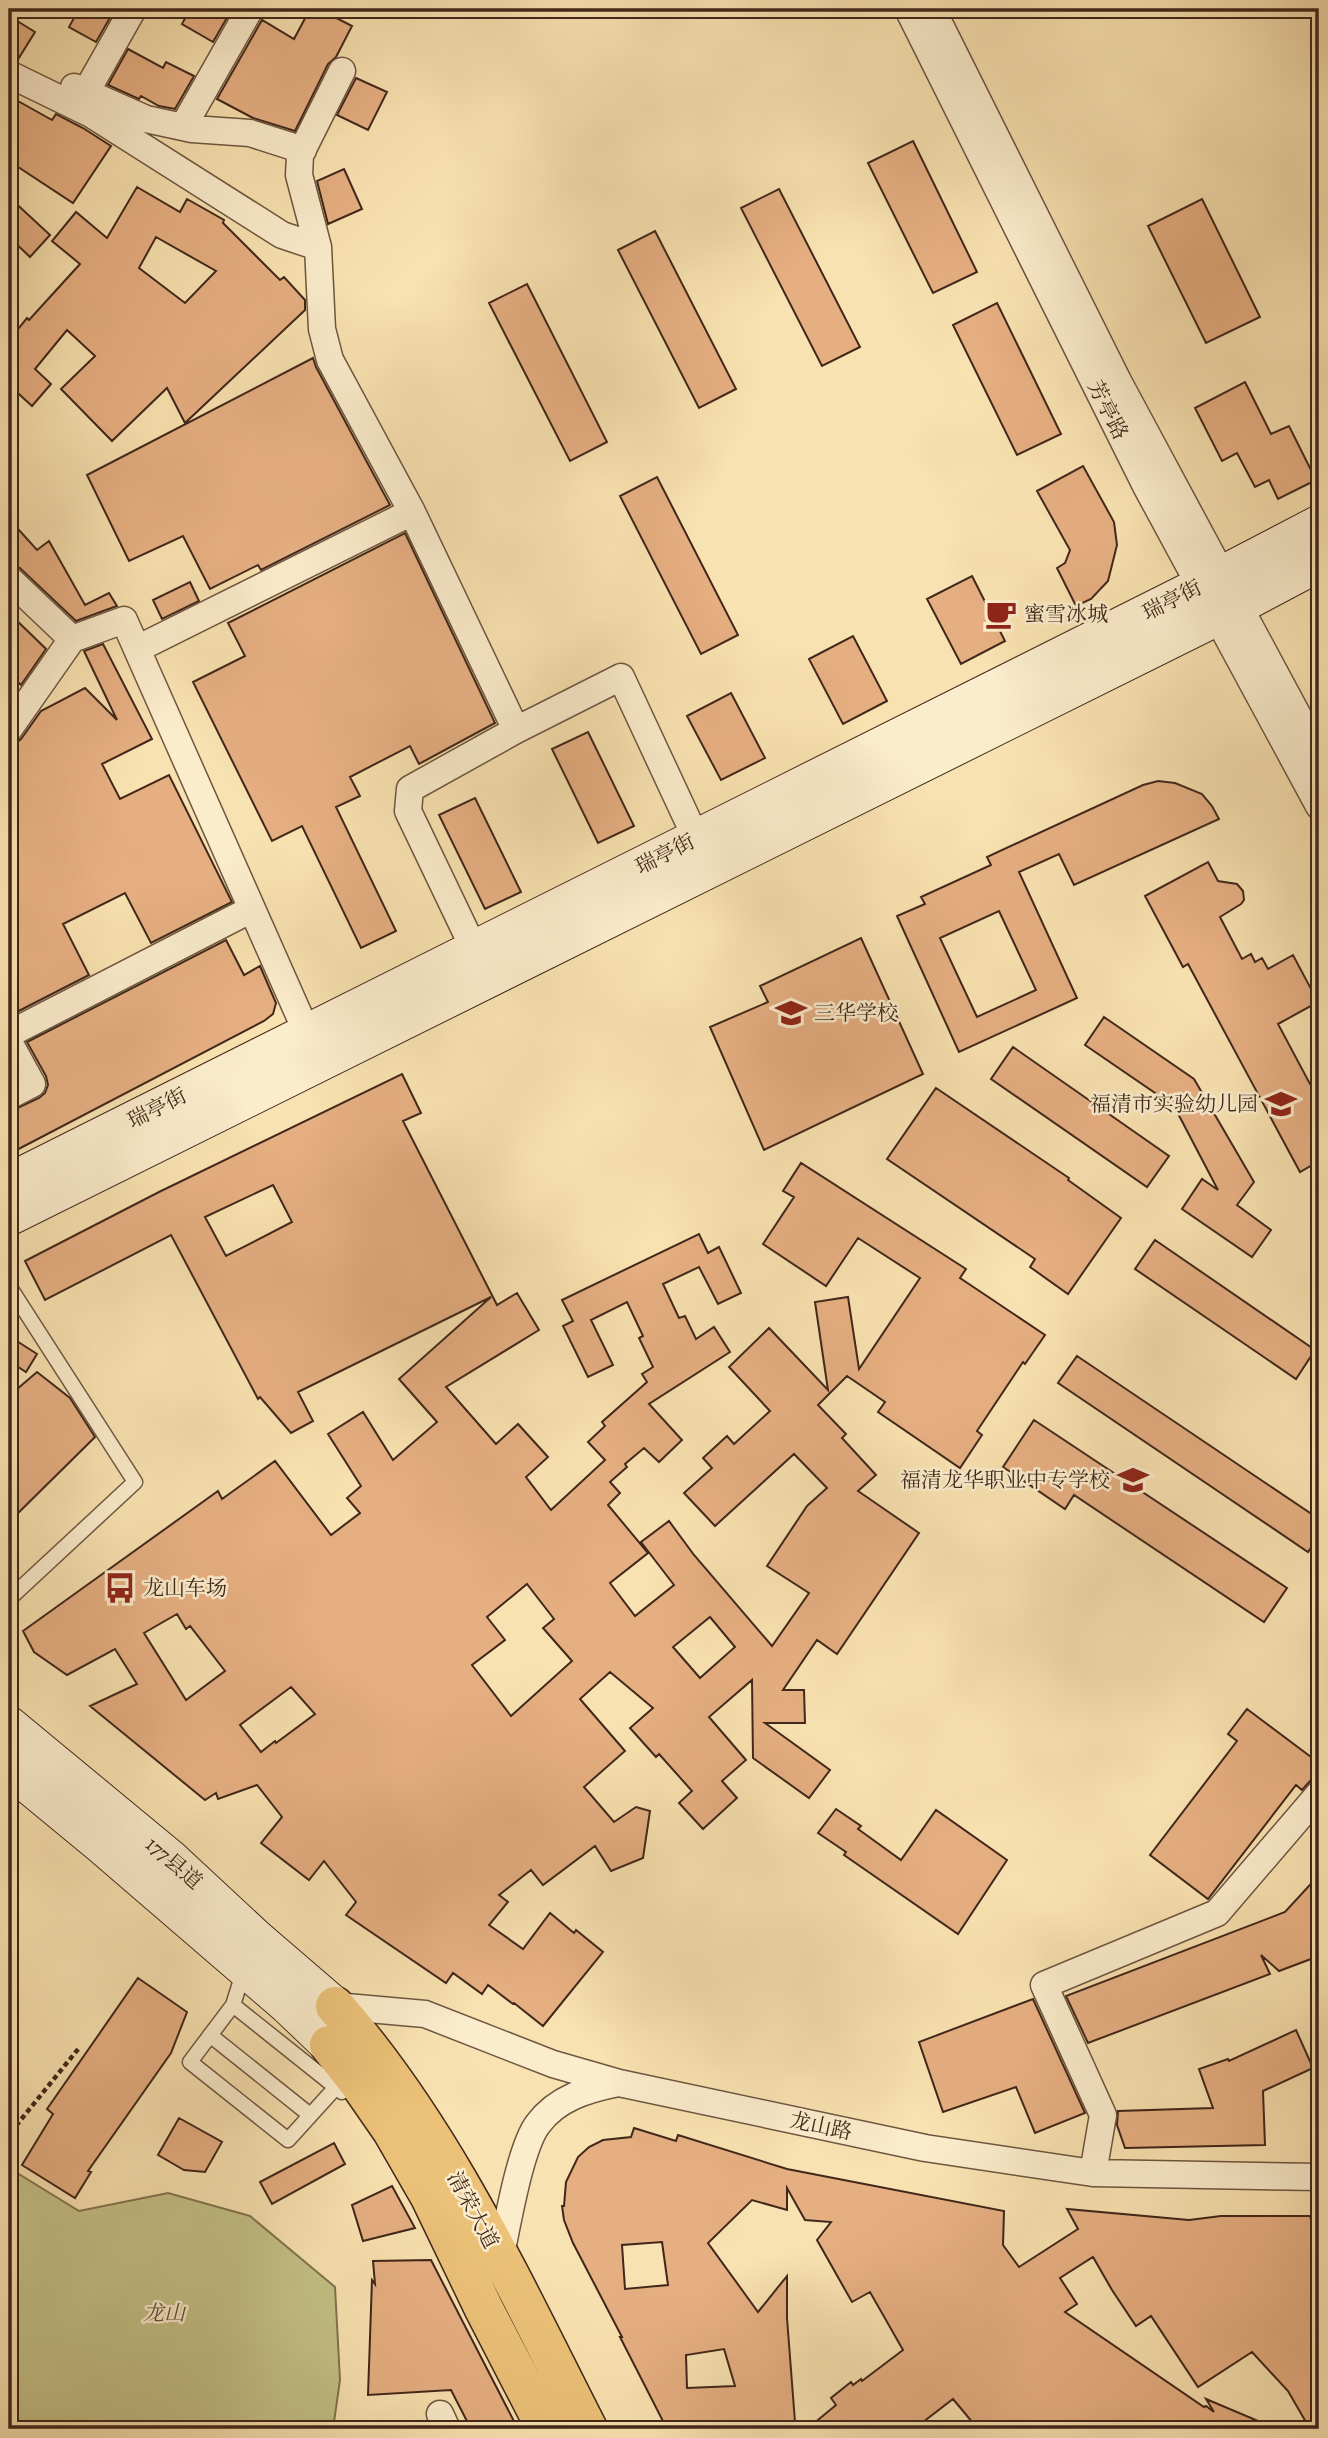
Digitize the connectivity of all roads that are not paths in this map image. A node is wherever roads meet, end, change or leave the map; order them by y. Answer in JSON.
{"nodes":[{"id":1,"x":133,"y":9,"type":"edge"},
{"id":2,"x":250,"y":9,"type":"edge"},
{"id":3,"x":908,"y":9,"type":"edge"},
{"id":4,"x":932,"y":9,"type":"edge"},
{"id":5,"x":342,"y":71,"type":"dead end"},
{"id":6,"x":13,"y":76,"type":"edge"},
{"id":7,"x":86,"y":92,"type":"junction"},
{"id":8,"x":183,"y":127,"type":"junction"},
{"id":9,"x":303,"y":150,"type":"junction"},
{"id":10,"x":318,"y":247,"type":"junction"},
{"id":11,"x":412,"y":512,"type":"junction"},
{"id":12,"x":1319,"y":524,"type":"edge"},
{"id":13,"x":1319,"y":563,"type":"edge"},
{"id":14,"x":9,"y":579,"type":"edge"},
{"id":15,"x":1219,"y":596,"type":"junction"},
{"id":16,"x":72,"y":639,"type":"junction"},
{"id":17,"x":137,"y":649,"type":"junction"},
{"id":18,"x":9,"y":729,"type":"edge"},
{"id":19,"x":516,"y":730,"type":"junction"},
{"id":20,"x":1319,"y":755,"type":"edge"},
{"id":21,"x":1319,"y":806,"type":"edge"},
{"id":22,"x":696,"y":838,"type":"junction"},
{"id":23,"x":252,"y":909,"type":"junction"},
{"id":24,"x":474,"y":949,"type":"junction"},
{"id":25,"x":307,"y":1033,"type":"junction"},
{"id":26,"x":9,"y":1034,"type":"edge"},
{"id":27,"x":9,"y":1042,"type":"edge"},
{"id":28,"x":9,"y":1096,"type":"edge"},
{"id":29,"x":9,"y":1182,"type":"edge"},
{"id":30,"x":9,"y":1217,"type":"edge"},
{"id":31,"x":9,"y":1286,"type":"edge"},
{"id":32,"x":9,"y":1599,"type":"edge"},
{"id":33,"x":9,"y":1725,"type":"edge"},
{"id":34,"x":9,"y":1769,"type":"edge"},
{"id":35,"x":1319,"y":1794,"type":"edge"},
{"id":36,"x":244,"y":1969,"type":"junction"},
{"id":37,"x":233,"y":2005,"type":"junction"},
{"id":38,"x":335,"y":2006,"type":"junction"},
{"id":39,"x":210,"y":2035,"type":"junction"},
{"id":40,"x":329,"y":2045,"type":"joint"},
{"id":41,"x":619,"y":2083,"type":"junction"},
{"id":42,"x":337,"y":2086,"type":"junction"},
{"id":43,"x":310,"y":2115,"type":"junction"},
{"id":44,"x":392,"y":2131,"type":"junction"},
{"id":45,"x":1093,"y":2173,"type":"junction"},
{"id":46,"x":1319,"y":2177,"type":"edge"},
{"id":47,"x":500,"y":2259,"type":"junction"},
{"id":48,"x":546,"y":2429,"type":"edge"},
{"id":49,"x":588,"y":2429,"type":"edge"}],
"edges":[{"from":1,"to":7,"type":"street"},
{"from":2,"to":8,"type":"street"},
{"from":3,"to":15,"type":"street","name":"芳亭路"},
{"from":4,"to":15,"type":"street","name":"芳亭路"},
{"from":5,"to":9,"type":"street"},
{"from":6,"to":7,"type":"street"},
{"from":6,"to":10,"type":"street"},
{"from":7,"to":8,"type":"street"},
{"from":8,"to":9,"type":"street"},
{"from":9,"to":10,"type":"street"},
{"from":10,"to":11,"type":"street"},
{"from":11,"to":17,"type":"street"},
{"from":11,"to":19,"type":"street"},
{"from":12,"to":15,"type":"main road","name":"瑞亭街"},
{"from":13,"to":15,"type":"main road","name":"瑞亭街"},
{"from":14,"to":16,"type":"street"},
{"from":15,"to":20,"type":"street","name":"芳亭路"},
{"from":15,"to":21,"type":"street","name":"芳亭路"},
{"from":15,"to":22,"type":"main road","name":"瑞亭街"},
{"from":15,"to":30,"type":"main road","name":"瑞亭街"},
{"from":16,"to":17,"type":"street"},
{"from":16,"to":18,"type":"street"},
{"from":17,"to":23,"type":"street"},
{"from":19,"to":22,"type":"street"},
{"from":19,"to":24,"type":"street"},
{"from":22,"to":24,"type":"main road","name":"瑞亭街"},
{"from":23,"to":25,"type":"street"},
{"from":23,"to":26,"type":"street"},
{"from":24,"to":25,"type":"main road","name":"瑞亭街"},
{"from":25,"to":29,"type":"main road","name":"瑞亭街"},
{"from":27,"to":28,"type":"street"},
{"from":31,"to":32,"type":"lane"},
{"from":33,"to":38,"type":"main road","name":"177县道"},
{"from":34,"to":36,"type":"main road","name":"177县道"},
{"from":35,"to":45,"type":"street"},
{"from":36,"to":37,"type":"lane"},
{"from":36,"to":40,"type":"main road","name":"177县道"},
{"from":37,"to":39,"type":"lane"},
{"from":37,"to":42,"type":"lane"},
{"from":38,"to":41,"type":"street","name":"龙山路"},
{"from":38,"to":47,"type":"main road","name":"清荣大道"},
{"from":39,"to":43,"type":"lane"},
{"from":39,"to":43,"type":"lane"},
{"from":40,"to":44,"type":"main road","name":"清荣大道"},
{"from":41,"to":45,"type":"street","name":"龙山路"},
{"from":41,"to":47,"type":"street"},
{"from":42,"to":43,"type":"lane"},
{"from":42,"to":44,"type":"lane"},
{"from":44,"to":48,"type":"main road","name":"清荣大道"},
{"from":45,"to":46,"type":"street","name":"龙山路"},
{"from":47,"to":49,"type":"main road","name":"清荣大道"}]}
